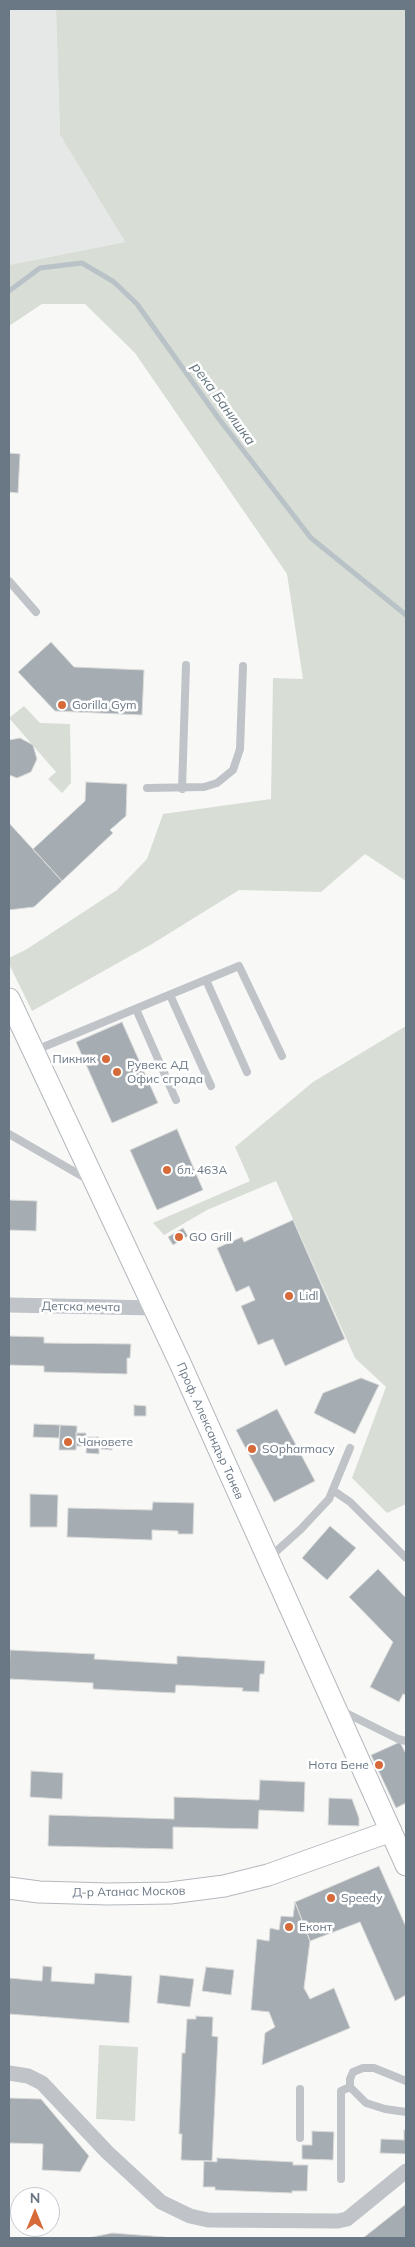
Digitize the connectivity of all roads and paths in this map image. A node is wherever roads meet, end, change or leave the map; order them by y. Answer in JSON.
{"nodes":[{"id":1,"x":9,"y":581,"type":"edge"},
{"id":2,"x":36,"y":612,"type":"dead end"},
{"id":3,"x":186,"y":666,"type":"dead end"},
{"id":4,"x":243,"y":666,"type":"dead end"},
{"id":5,"x":147,"y":788,"type":"dead end"},
{"id":6,"x":182,"y":789,"type":"junction"},
{"id":7,"x":206,"y":980,"type":"junction"},
{"id":8,"x":170,"y":995,"type":"junction"},
{"id":9,"x":9,"y":999,"type":"edge"},
{"id":10,"x":136,"y":1009,"type":"junction"},
{"id":11,"x":34,"y":1051,"type":"junction"},
{"id":12,"x":282,"y":1056,"type":"dead end"},
{"id":13,"x":247,"y":1072,"type":"dead end"},
{"id":14,"x":211,"y":1086,"type":"dead end"},
{"id":15,"x":176,"y":1100,"type":"dead end"},
{"id":16,"x":9,"y":1134,"type":"edge"},
{"id":17,"x":98,"y":1185,"type":"junction"},
{"id":18,"x":9,"y":1305,"type":"edge"},
{"id":19,"x":154,"y":1308,"type":"junction"},
{"id":20,"x":350,"y":1448,"type":"dead end"},
{"id":21,"x":334,"y":1491,"type":"junction"},
{"id":22,"x":268,"y":1558,"type":"junction"},
{"id":23,"x":406,"y":1558,"type":"edge"},
{"id":24,"x":334,"y":1706,"type":"junction"},
{"id":25,"x":406,"y":1741,"type":"edge"},
{"id":26,"x":391,"y":1831,"type":"junction"},
{"id":27,"x":406,"y":1865,"type":"edge"},
{"id":28,"x":9,"y":1888,"type":"edge"},
{"id":29,"x":9,"y":2073,"type":"edge"},
{"id":30,"x":406,"y":2081,"type":"edge"},
{"id":31,"x":350,"y":2087,"type":"junction"},
{"id":32,"x":300,"y":2089,"type":"dead end"},
{"id":33,"x":406,"y":2112,"type":"edge"},
{"id":34,"x":300,"y":2138,"type":"dead end"},
{"id":35,"x":406,"y":2171,"type":"edge"},
{"id":36,"x":341,"y":2179,"type":"dead end"}],
"edges":[{"from":1,"to":2,"type":"lane"},
{"from":3,"to":6,"type":"lane"},
{"from":4,"to":6,"type":"lane"},
{"from":5,"to":6,"type":"lane"},
{"from":7,"to":8,"type":"lane"},
{"from":7,"to":12,"type":"lane"},
{"from":7,"to":13,"type":"lane"},
{"from":8,"to":10,"type":"lane"},
{"from":8,"to":14,"type":"lane"},
{"from":9,"to":11,"type":"street","name":"Проф. Александър Танев"},
{"from":10,"to":11,"type":"lane"},
{"from":10,"to":15,"type":"lane"},
{"from":11,"to":17,"type":"street","name":"Проф. Александър Танев"},
{"from":16,"to":17,"type":"lane"},
{"from":17,"to":19,"type":"street","name":"Проф. Александър Танев"},
{"from":18,"to":19,"type":"street","name":"Детска мечта"},
{"from":19,"to":22,"type":"street","name":"Проф. Александър Танев"},
{"from":20,"to":21,"type":"lane"},
{"from":21,"to":22,"type":"lane"},
{"from":21,"to":23,"type":"lane"},
{"from":22,"to":24,"type":"street","name":"Проф. Александър Танев"},
{"from":24,"to":25,"type":"lane"},
{"from":24,"to":26,"type":"street","name":"Проф. Александър Танев"},
{"from":26,"to":27,"type":"street","name":"Проф. Александър Танев"},
{"from":26,"to":28,"type":"street","name":"Д-р Атанас Москов"},
{"from":29,"to":35,"type":"street"},
{"from":30,"to":31,"type":"lane"},
{"from":31,"to":33,"type":"lane"},
{"from":31,"to":36,"type":"lane"},
{"from":32,"to":34,"type":"lane"}]}
